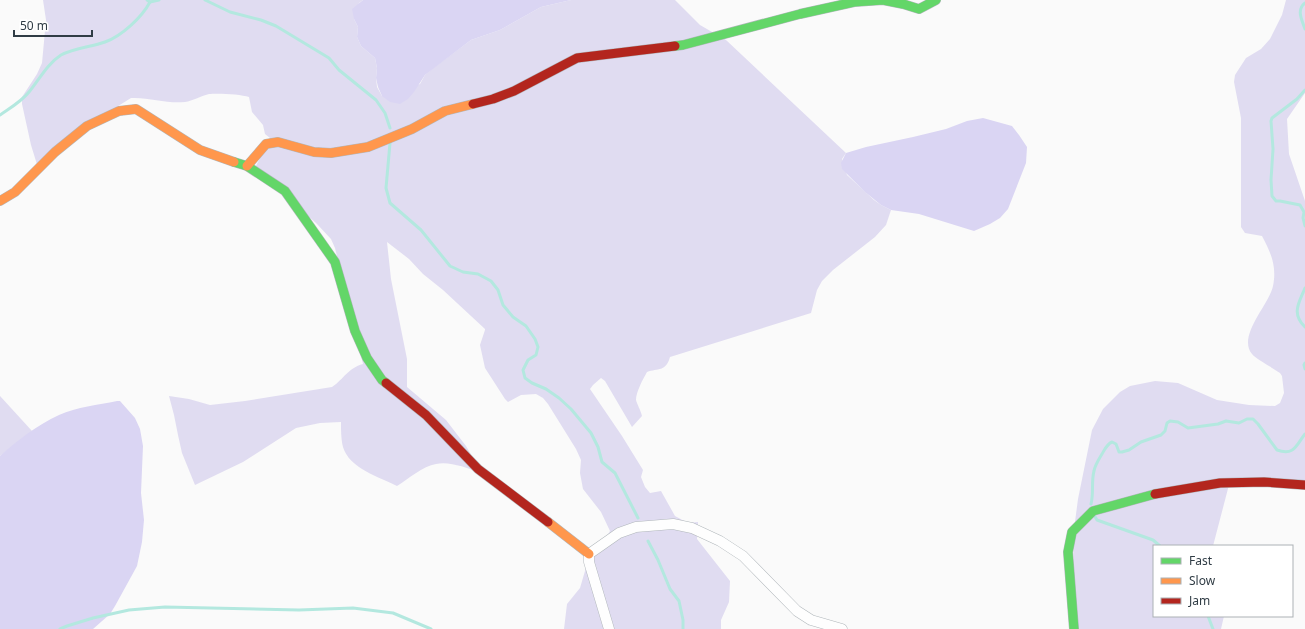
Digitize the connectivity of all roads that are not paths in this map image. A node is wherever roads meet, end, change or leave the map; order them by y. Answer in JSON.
{"nodes":[{"id":1,"x":936,"y":0,"type":"edge"},
{"id":2,"x":247,"y":166,"type":"junction"},
{"id":3,"x":0,"y":201,"type":"edge"},
{"id":4,"x":1305,"y":485,"type":"edge"},
{"id":5,"x":589,"y":554,"type":"junction"},
{"id":6,"x":608,"y":629,"type":"edge"},
{"id":7,"x":842,"y":629,"type":"edge"},
{"id":8,"x":1074,"y":629,"type":"edge"}],
"edges":[{"from":1,"to":2,"type":"street"},
{"from":2,"to":3,"type":"street"},
{"from":2,"to":5,"type":"street"},
{"from":4,"to":8,"type":"street"},
{"from":5,"to":6,"type":"street"},
{"from":5,"to":7,"type":"street"}]}
